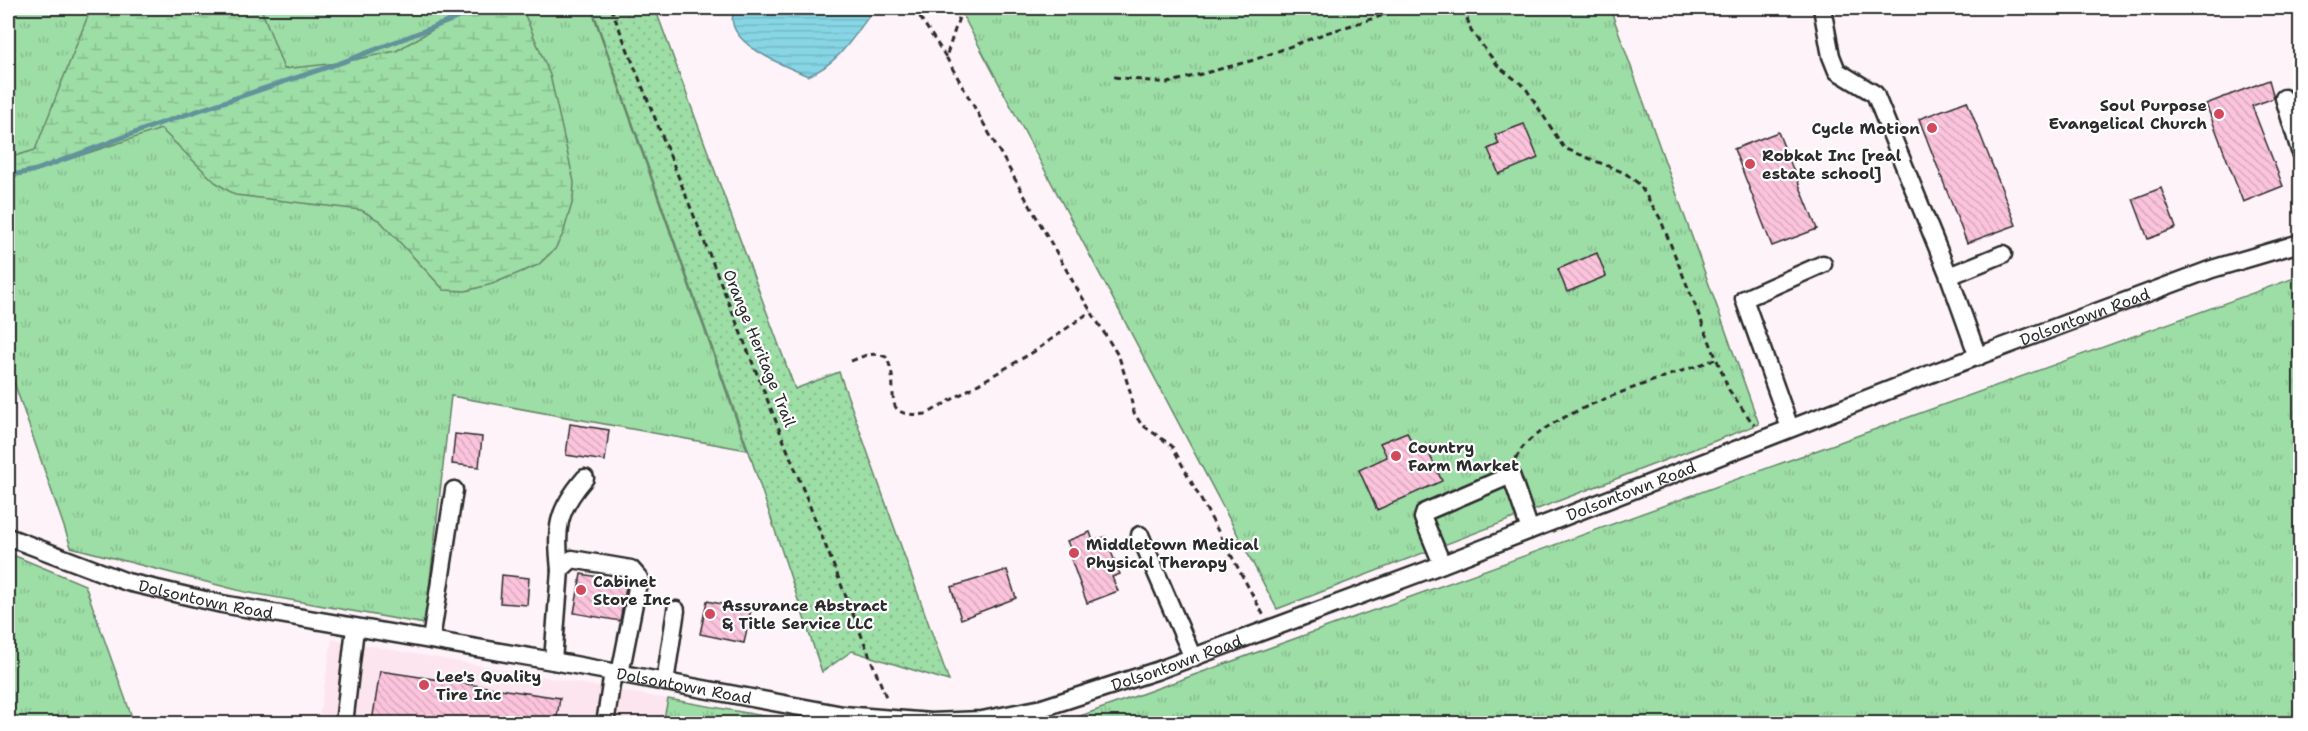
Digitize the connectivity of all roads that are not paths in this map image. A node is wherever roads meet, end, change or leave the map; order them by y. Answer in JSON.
{"nodes":[{"id":1,"x":1822,"y":8,"type":"edge"},
{"id":2,"x":2284,"y":98,"type":"dead end"},
{"id":3,"x":2301,"y":151,"type":"edge"},
{"id":4,"x":2301,"y":243,"type":"edge"},
{"id":5,"x":2003,"y":254,"type":"dead end"},
{"id":6,"x":1823,"y":264,"type":"dead end"},
{"id":7,"x":1949,"y":276,"type":"junction"},
{"id":8,"x":1978,"y":357,"type":"junction"},
{"id":9,"x":1790,"y":428,"type":"junction"},
{"id":10,"x":585,"y":478,"type":"dead end"},
{"id":11,"x":454,"y":490,"type":"dead end"},
{"id":12,"x":1530,"y":530,"type":"junction"},
{"id":13,"x":1140,"y":535,"type":"dead end"},
{"id":14,"x":8,"y":537,"type":"edge"},
{"id":15,"x":1442,"y":564,"type":"junction"},
{"id":16,"x":560,"y":570,"type":"junction"},
{"id":17,"x":675,"y":610,"type":"dead end"},
{"id":18,"x":355,"y":628,"type":"junction"},
{"id":19,"x":431,"y":640,"type":"junction"},
{"id":20,"x":1193,"y":657,"type":"junction"},
{"id":21,"x":554,"y":661,"type":"junction"},
{"id":22,"x":617,"y":673,"type":"junction"},
{"id":23,"x":665,"y":682,"type":"junction"},
{"id":24,"x":982,"y":722,"type":"edge"},
{"id":25,"x":344,"y":723,"type":"edge"},
{"id":26,"x":605,"y":723,"type":"edge"}],
"edges":[{"from":1,"to":7,"type":"street"},
{"from":2,"to":3,"type":"street"},
{"from":4,"to":8,"type":"street","name":"Dolsontown Road"},
{"from":5,"to":7,"type":"street"},
{"from":6,"to":9,"type":"street"},
{"from":7,"to":8,"type":"street"},
{"from":8,"to":9,"type":"street","name":"Dolsontown Road"},
{"from":9,"to":12,"type":"street","name":"Dolsontown Road"},
{"from":10,"to":16,"type":"street"},
{"from":11,"to":19,"type":"street"},
{"from":12,"to":15,"type":"street","name":"Dolsontown Road"},
{"from":12,"to":15,"type":"street"},
{"from":13,"to":20,"type":"street"},
{"from":14,"to":18,"type":"street","name":"Dolsontown Road"},
{"from":15,"to":20,"type":"street","name":"Dolsontown Road"},
{"from":16,"to":21,"type":"street"},
{"from":16,"to":22,"type":"street"},
{"from":17,"to":23,"type":"street"},
{"from":18,"to":19,"type":"street","name":"Dolsontown Road"},
{"from":18,"to":25,"type":"street"},
{"from":19,"to":21,"type":"street","name":"Dolsontown Road"},
{"from":20,"to":24,"type":"street","name":"Dolsontown Road"},
{"from":21,"to":22,"type":"street","name":"Dolsontown Road"},
{"from":22,"to":23,"type":"street","name":"Dolsontown Road"},
{"from":22,"to":26,"type":"street"},
{"from":23,"to":24,"type":"street","name":"Dolsontown Road"}]}
